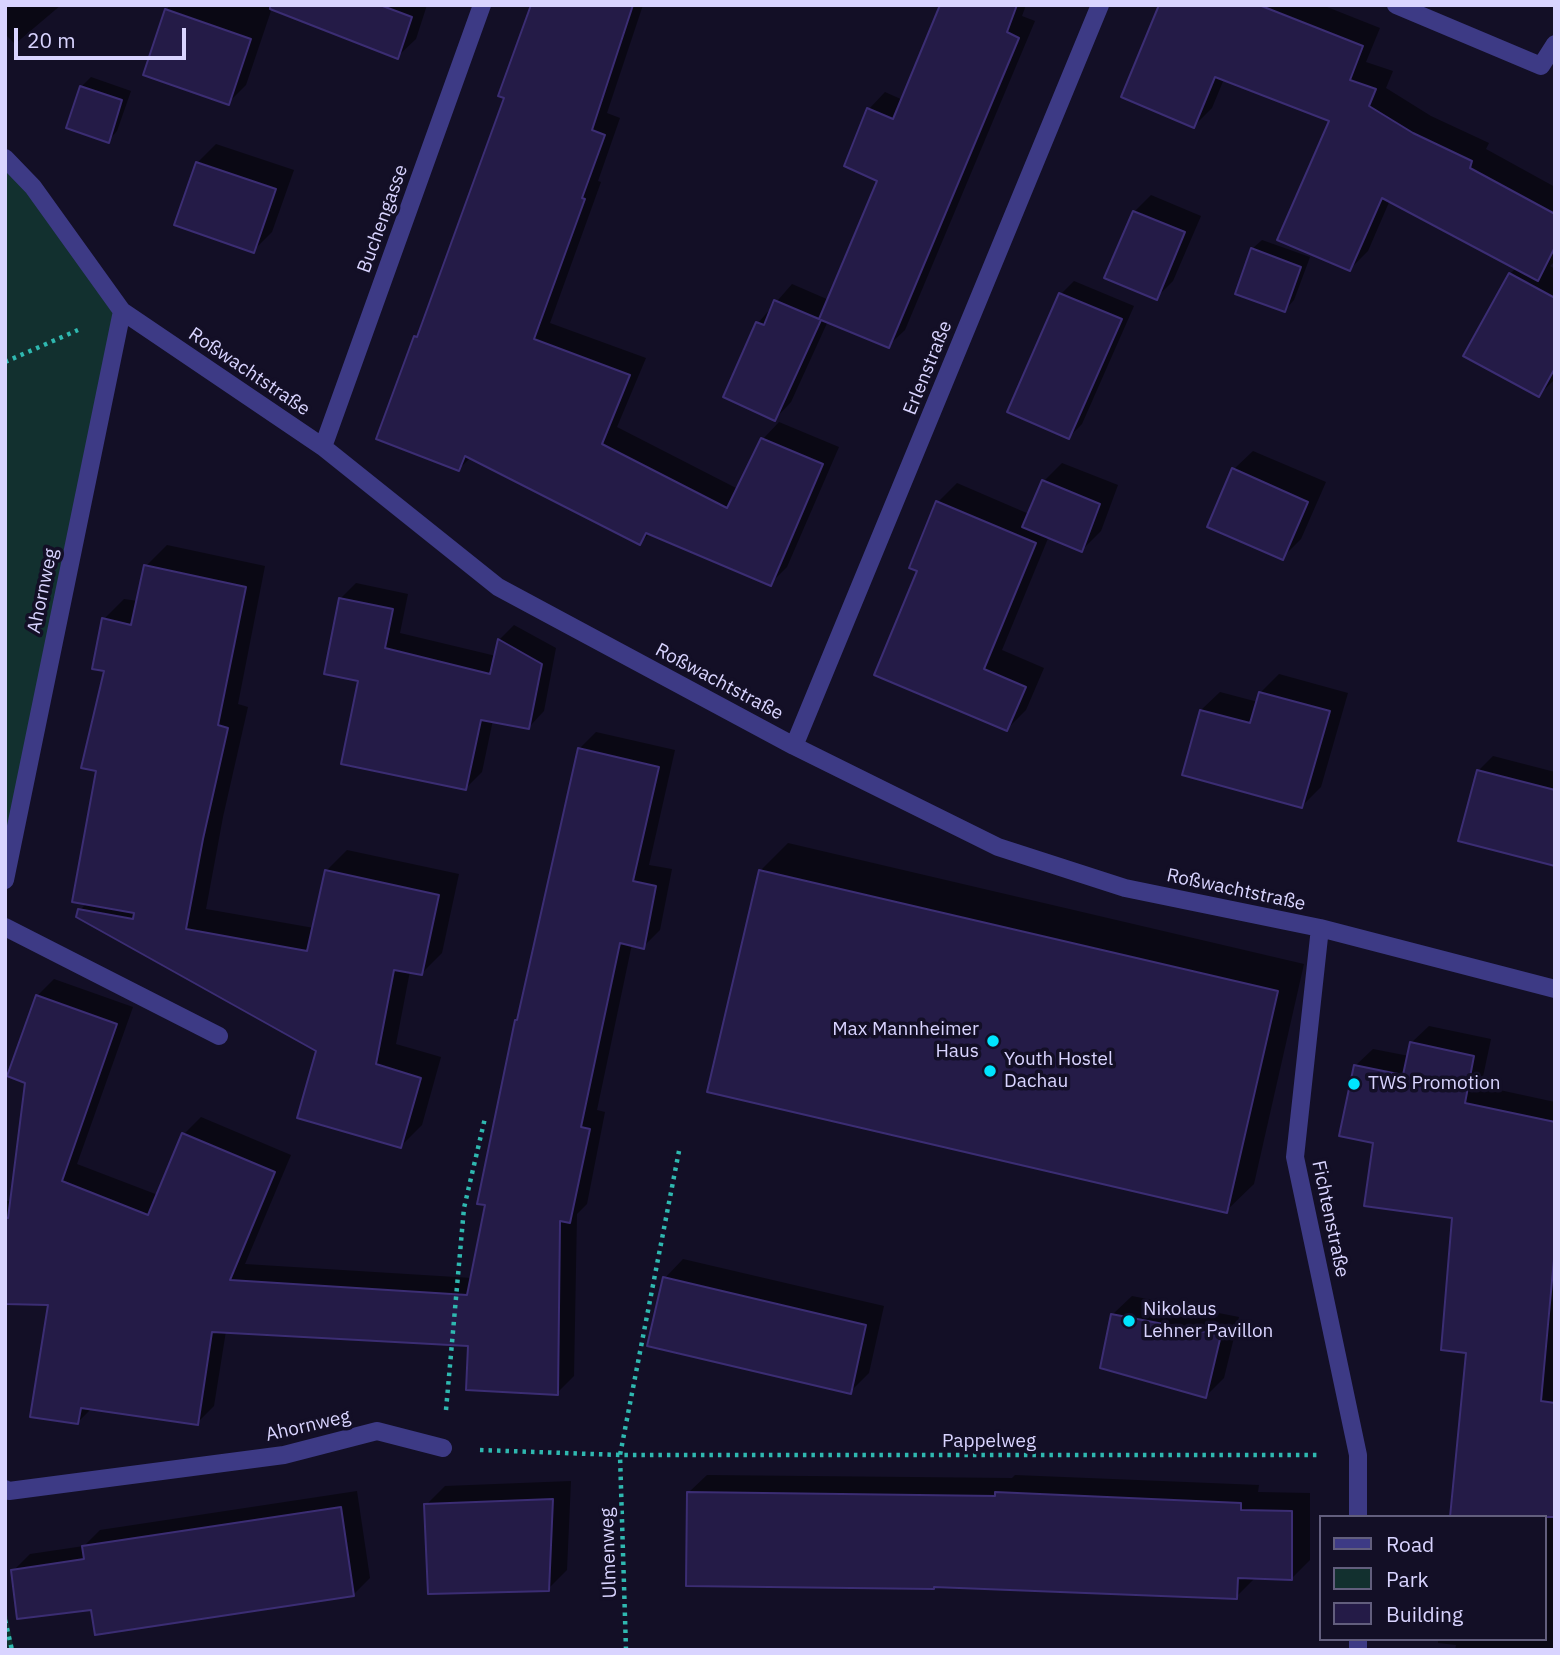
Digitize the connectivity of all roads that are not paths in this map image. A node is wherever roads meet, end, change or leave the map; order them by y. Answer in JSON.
{"nodes":[{"id":1,"x":482,"y":5,"type":"edge"},
{"id":2,"x":1100,"y":5,"type":"edge"},
{"id":3,"x":1396,"y":5,"type":"edge"},
{"id":4,"x":1555,"y":44,"type":"edge"},
{"id":5,"x":5,"y":158,"type":"edge"},
{"id":6,"x":122,"y":311,"type":"junction"},
{"id":7,"x":323,"y":447,"type":"junction"},
{"id":8,"x":794,"y":746,"type":"junction"},
{"id":9,"x":5,"y":880,"type":"edge"},
{"id":10,"x":5,"y":927,"type":"edge"},
{"id":11,"x":1320,"y":928,"type":"junction"},
{"id":12,"x":1555,"y":989,"type":"edge"},
{"id":13,"x":219,"y":1036,"type":"dead end"},
{"id":14,"x":443,"y":1448,"type":"road end"},
{"id":15,"x":5,"y":1489,"type":"edge"},
{"id":16,"x":1358,"y":1515,"type":"edge"}],
"edges":[{"from":1,"to":7,"type":"street","name":"Buchengasse"},
{"from":2,"to":8,"type":"street","name":"Erlenstraße"},
{"from":3,"to":4,"type":"street"},
{"from":5,"to":6,"type":"street","name":"Roßwachtstraße"},
{"from":6,"to":7,"type":"street","name":"Roßwachtstraße"},
{"from":6,"to":9,"type":"street","name":"Ahornweg"},
{"from":7,"to":8,"type":"street","name":"Roßwachtstraße"},
{"from":8,"to":11,"type":"street","name":"Roßwachtstraße"},
{"from":10,"to":13,"type":"street"},
{"from":11,"to":12,"type":"street","name":"Roßwachtstraße"},
{"from":11,"to":16,"type":"street","name":"Fichtenstraße"},
{"from":14,"to":15,"type":"street","name":"Ahornweg"}]}
